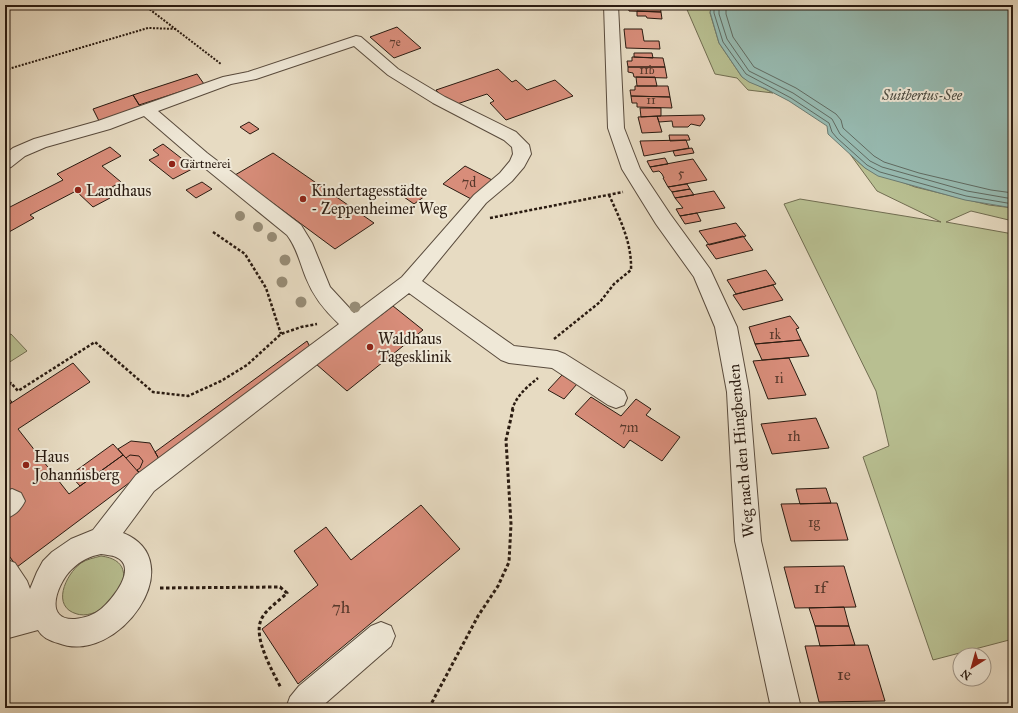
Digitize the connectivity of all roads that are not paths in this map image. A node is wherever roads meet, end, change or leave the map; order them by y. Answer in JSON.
{"nodes":[{"id":1,"x":612,"y":5,"type":"edge"},
{"id":2,"x":147,"y":110,"type":"junction"},
{"id":3,"x":5,"y":163,"type":"edge"},
{"id":4,"x":409,"y":282,"type":"junction"},
{"id":5,"x":353,"y":325,"type":"junction"},
{"id":6,"x":616,"y":398,"type":"dead end"},
{"id":7,"x":101,"y":541,"type":"junction"},
{"id":8,"x":5,"y":573,"type":"edge"},
{"id":9,"x":25,"y":620,"type":"edge"},
{"id":10,"x":381,"y":636,"type":"dead end"},
{"id":11,"x":292,"y":700,"type":"edge"},
{"id":12,"x":786,"y":708,"type":"edge"}],
"edges":[{"from":1,"to":12,"type":"street","name":"Weg nach den Hingbenden"},
{"from":2,"to":3,"type":"street"},
{"from":2,"to":4,"type":"street"},
{"from":2,"to":5,"type":"street"},
{"from":4,"to":5,"type":"street"},
{"from":4,"to":6,"type":"street"},
{"from":5,"to":7,"type":"street"},
{"from":7,"to":9,"type":"street"},
{"from":7,"to":9,"type":"street"},
{"from":8,"to":9,"type":"street"},
{"from":10,"to":11,"type":"street"}]}
